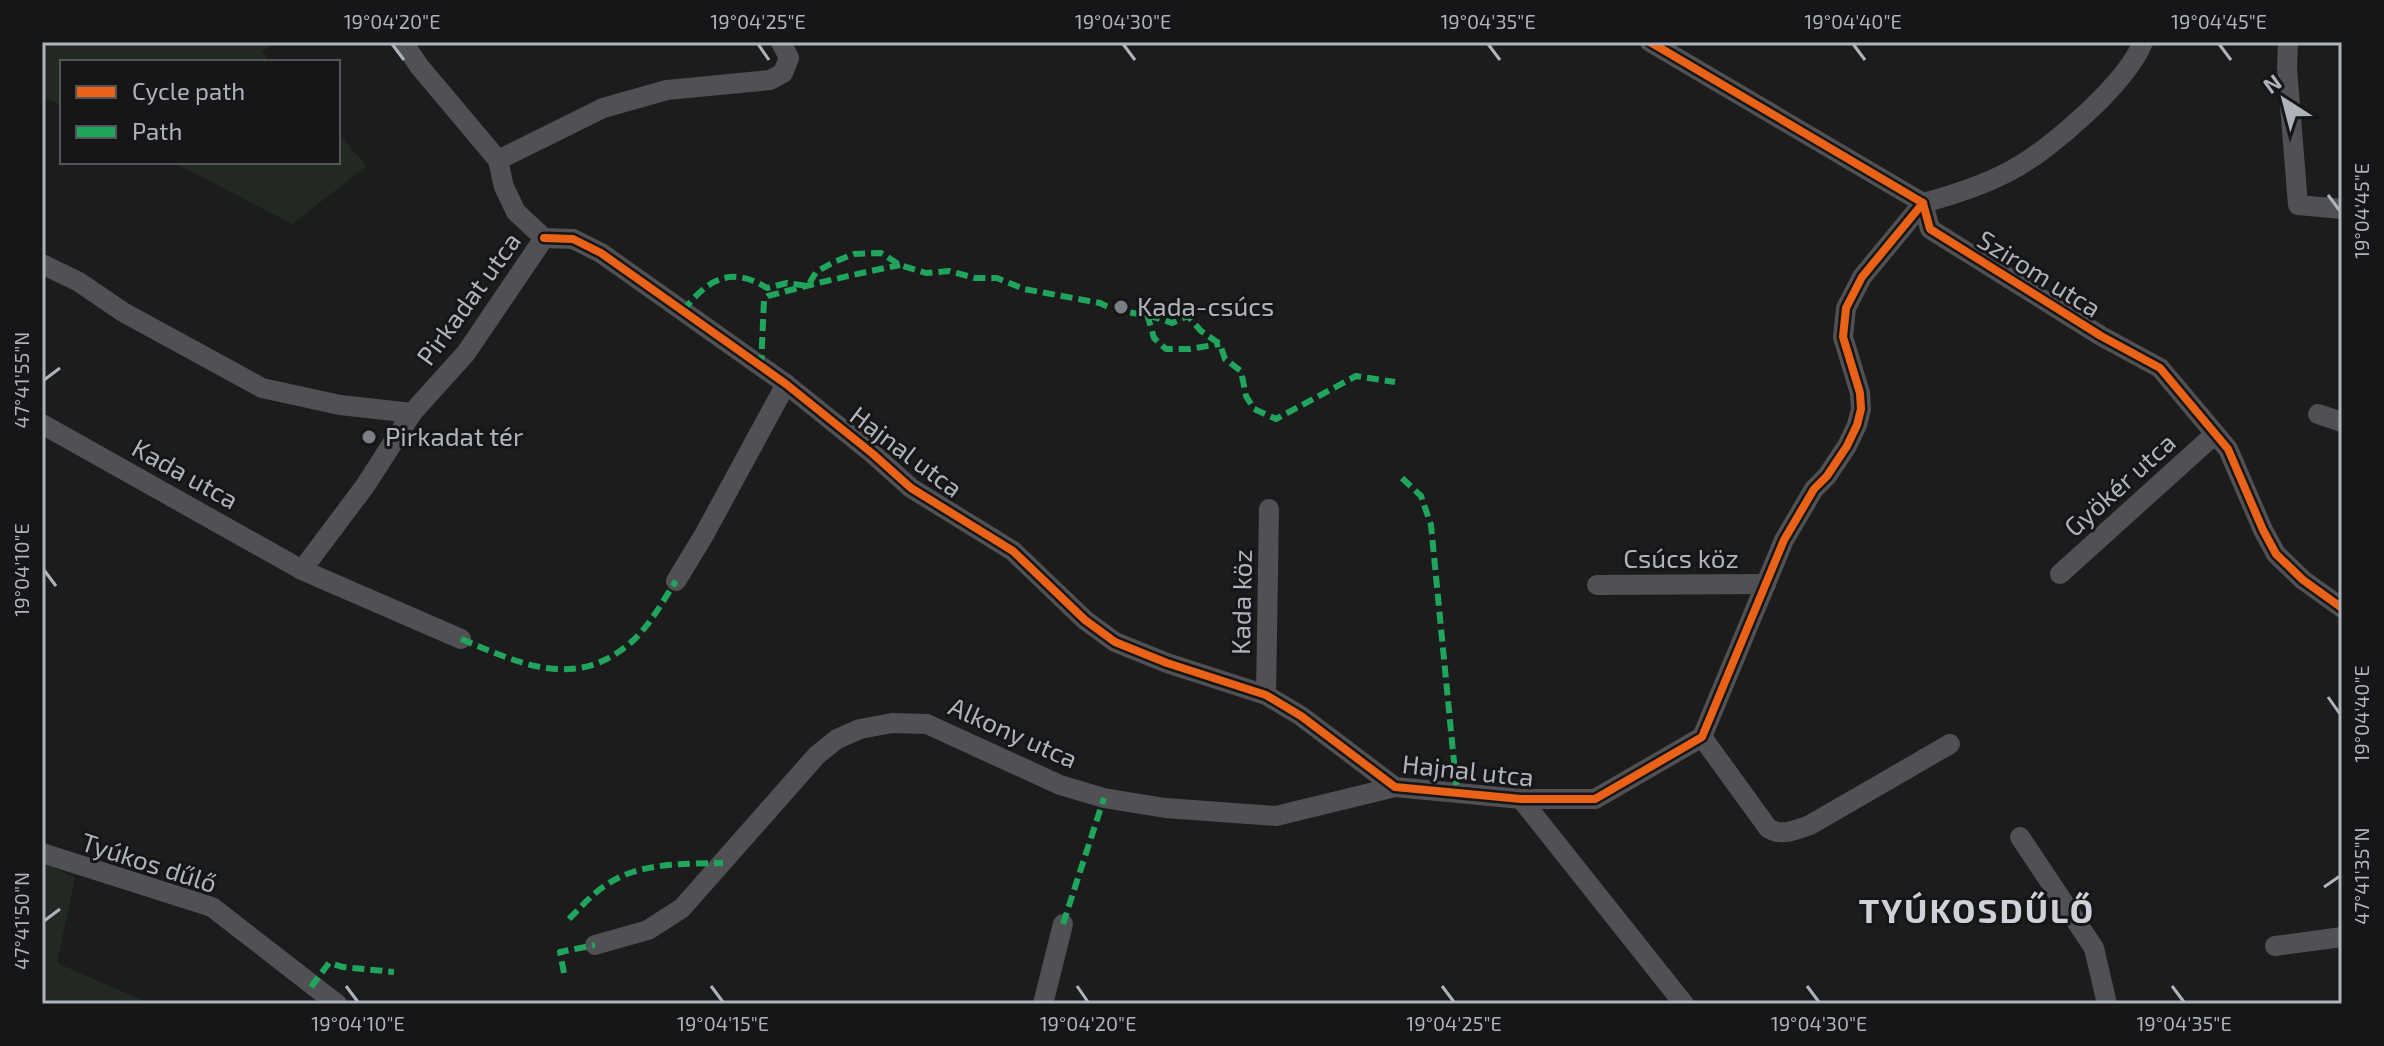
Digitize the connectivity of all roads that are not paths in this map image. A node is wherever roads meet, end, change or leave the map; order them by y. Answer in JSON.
{"nodes":[{"id":1,"x":403,"y":42,"type":"edge"},
{"id":2,"x":781,"y":42,"type":"edge"},
{"id":3,"x":1650,"y":42,"type":"edge"},
{"id":4,"x":2288,"y":42,"type":"edge"},
{"id":5,"x":2138,"y":44,"type":"edge"},
{"id":6,"x":498,"y":160,"type":"junction"},
{"id":7,"x":1923,"y":203,"type":"junction"},
{"id":8,"x":2342,"y":209,"type":"edge"},
{"id":9,"x":544,"y":238,"type":"junction"},
{"id":10,"x":42,"y":264,"type":"edge"},
{"id":11,"x":786,"y":384,"type":"junction"},
{"id":12,"x":412,"y":413,"type":"junction"},
{"id":13,"x":2318,"y":414,"type":"dead end"},
{"id":14,"x":2342,"y":422,"type":"edge"},
{"id":15,"x":42,"y":424,"type":"edge"},
{"id":16,"x":2214,"y":435,"type":"junction"},
{"id":17,"x":1269,"y":509,"type":"dead end"},
{"id":18,"x":302,"y":570,"type":"junction"},
{"id":19,"x":2060,"y":574,"type":"dead end"},
{"id":20,"x":676,"y":581,"type":"dead end"},
{"id":21,"x":1766,"y":584,"type":"junction"},
{"id":22,"x":1597,"y":585,"type":"dead end"},
{"id":23,"x":2342,"y":608,"type":"edge"},
{"id":24,"x":461,"y":639,"type":"dead end"},
{"id":25,"x":1266,"y":695,"type":"junction"},
{"id":26,"x":1702,"y":737,"type":"junction"},
{"id":27,"x":1950,"y":744,"type":"dead end"},
{"id":28,"x":1395,"y":787,"type":"junction"},
{"id":29,"x":1521,"y":799,"type":"junction"},
{"id":30,"x":2020,"y":837,"type":"dead end"},
{"id":31,"x":42,"y":853,"type":"edge"},
{"id":32,"x":1063,"y":924,"type":"dead end"},
{"id":33,"x":2342,"y":937,"type":"edge"},
{"id":34,"x":595,"y":945,"type":"dead end"},
{"id":35,"x":2275,"y":946,"type":"dead end"},
{"id":36,"x":337,"y":1004,"type":"edge"},
{"id":37,"x":1043,"y":1004,"type":"edge"},
{"id":38,"x":1684,"y":1004,"type":"edge"},
{"id":39,"x":2107,"y":1004,"type":"edge"}],
"edges":[{"from":1,"to":6,"type":"street","name":"Pirkadat utca"},
{"from":2,"to":6,"type":"street"},
{"from":3,"to":7,"type":"street"},
{"from":4,"to":8,"type":"street"},
{"from":5,"to":7,"type":"street"},
{"from":6,"to":9,"type":"street","name":"Pirkadat utca"},
{"from":7,"to":16,"type":"street","name":"Szirom utca"},
{"from":7,"to":21,"type":"street"},
{"from":9,"to":11,"type":"street","name":"Hajnal utca"},
{"from":9,"to":12,"type":"street","name":"Pirkadat utca"},
{"from":10,"to":12,"type":"street"},
{"from":11,"to":20,"type":"street"},
{"from":11,"to":25,"type":"street","name":"Hajnal utca"},
{"from":12,"to":18,"type":"street","name":"Pirkadat utca"},
{"from":13,"to":14,"type":"street"},
{"from":15,"to":18,"type":"street","name":"Kada utca"},
{"from":16,"to":19,"type":"street","name":"Gyökér utca"},
{"from":16,"to":23,"type":"street","name":"Szirom utca"},
{"from":17,"to":25,"type":"street","name":"Kada köz"},
{"from":18,"to":24,"type":"street","name":"Kada utca"},
{"from":21,"to":22,"type":"street","name":"Csúcs köz"},
{"from":21,"to":26,"type":"street"},
{"from":25,"to":28,"type":"street","name":"Hajnal utca"},
{"from":26,"to":27,"type":"street"},
{"from":26,"to":29,"type":"street","name":"Hajnal utca"},
{"from":28,"to":29,"type":"street","name":"Hajnal utca"},
{"from":28,"to":34,"type":"street","name":"Alkony utca"},
{"from":29,"to":38,"type":"street"},
{"from":30,"to":39,"type":"street"},
{"from":31,"to":36,"type":"street","name":"Tyúkos dűlő"},
{"from":32,"to":37,"type":"street"},
{"from":33,"to":35,"type":"street"}]}
